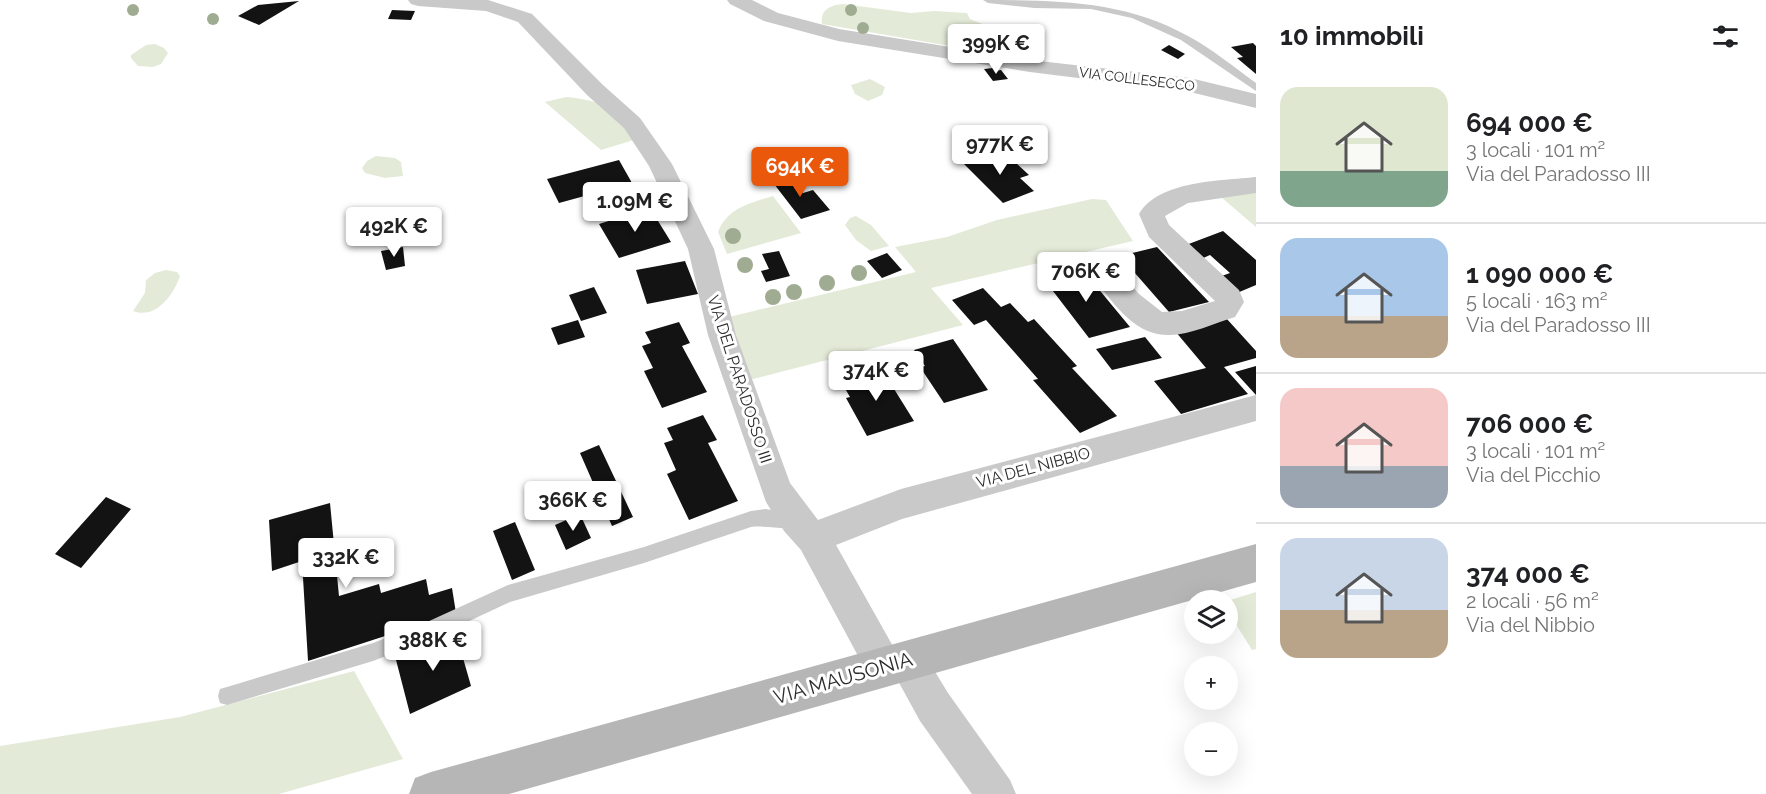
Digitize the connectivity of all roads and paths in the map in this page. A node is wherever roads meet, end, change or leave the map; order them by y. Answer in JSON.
{"nodes":[{"id":1,"x":418,"y":0,"type":"edge"},
{"id":2,"x":737,"y":0,"type":"edge"},
{"id":3,"x":988,"y":0,"type":"edge"},
{"id":4,"x":1256,"y":88,"type":"edge"},
{"id":5,"x":1256,"y":101,"type":"edge"},
{"id":6,"x":1256,"y":185,"type":"edge"},
{"id":7,"x":1099,"y":266,"type":"dead end"},
{"id":8,"x":1256,"y":408,"type":"edge"},
{"id":9,"x":805,"y":529,"type":"junction"},
{"id":10,"x":1256,"y":563,"type":"edge"},
{"id":11,"x":896,"y":663,"type":"junction"},
{"id":12,"x":227,"y":696,"type":"dead end"},
{"id":13,"x":434,"y":793,"type":"edge"},
{"id":14,"x":996,"y":794,"type":"edge"}],
"edges":[{"from":1,"to":9,"type":"street","name":"VIA DEL PARADOSSO III"},
{"from":2,"to":5,"type":"street","name":"VIA COLLESECCO"},
{"from":3,"to":4,"type":"lane"},
{"from":6,"to":7,"type":"street"},
{"from":8,"to":9,"type":"street","name":"VIA DEL NIBBIO"},
{"from":9,"to":11,"type":"street","name":"VIA DEL PARADOSSO III"},
{"from":9,"to":12,"type":"lane"},
{"from":10,"to":11,"type":"main road","name":"VIA MAUSONIA"},
{"from":11,"to":13,"type":"main road","name":"VIA MAUSONIA"},
{"from":11,"to":14,"type":"street","name":"VIA DEL PARADOSSO III"}]}
